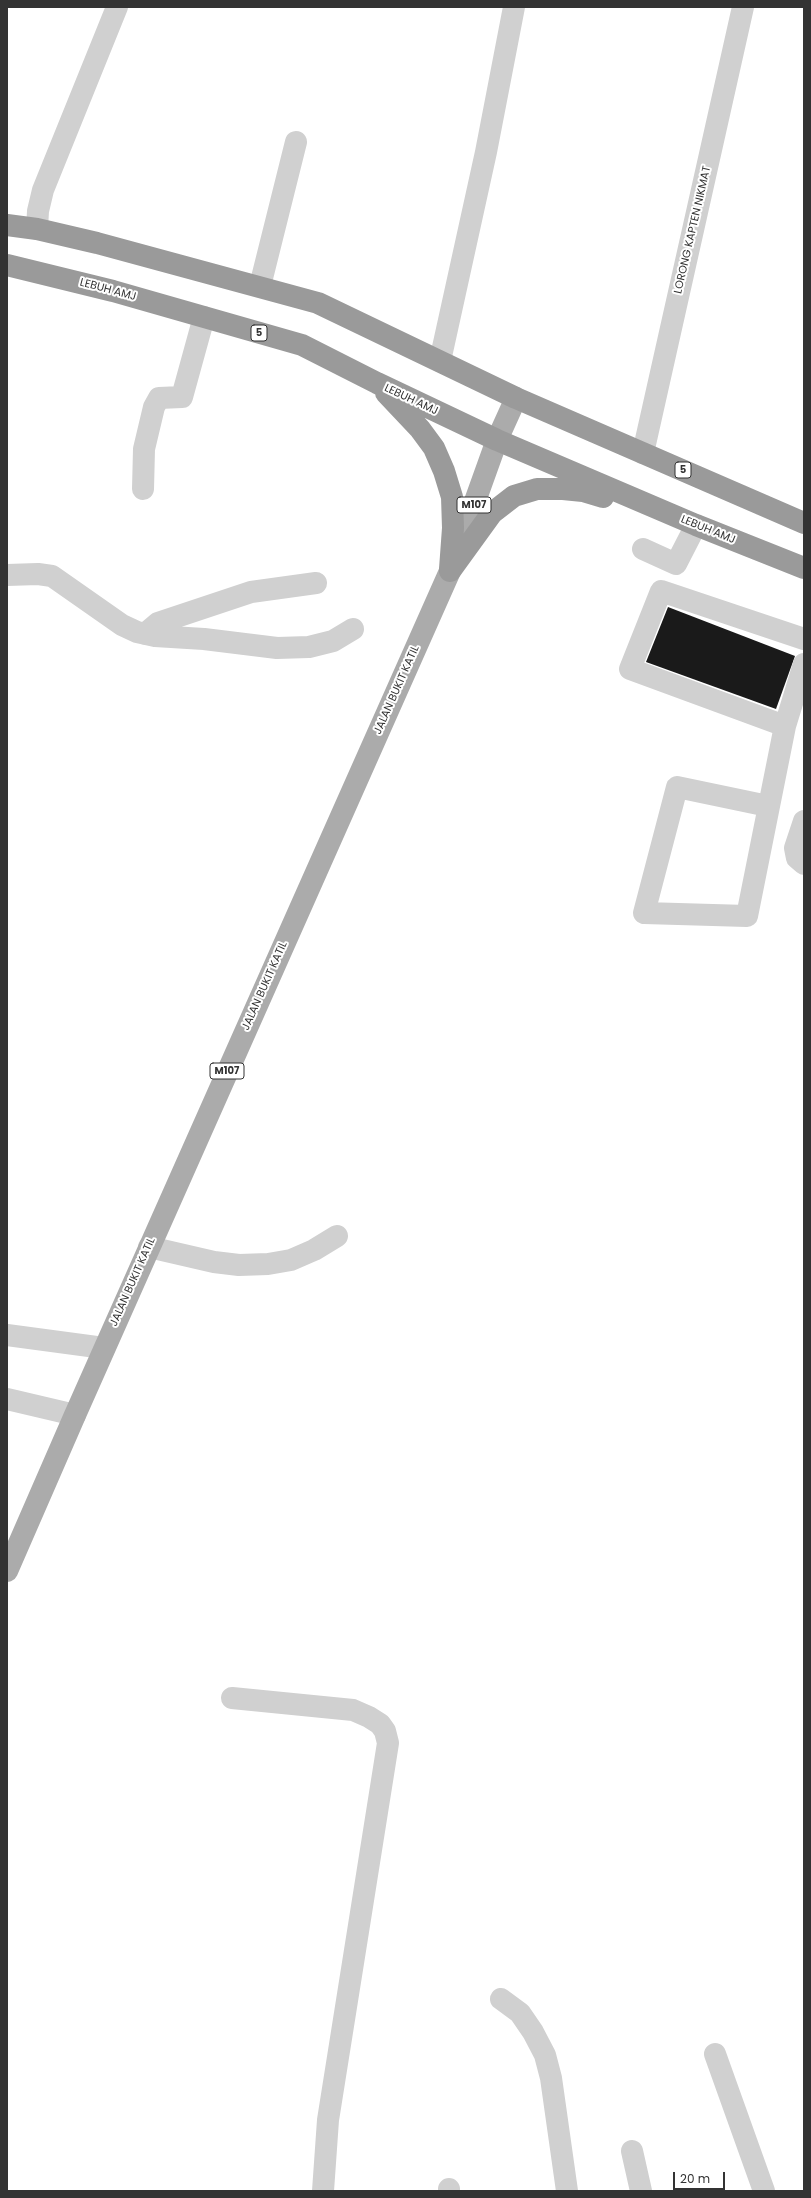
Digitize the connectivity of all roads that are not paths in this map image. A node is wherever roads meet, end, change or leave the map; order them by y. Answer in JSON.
{"nodes":[{"id":1,"x":117,"y":7,"type":"edge"},
{"id":2,"x":514,"y":7,"type":"edge"},
{"id":3,"x":743,"y":7,"type":"edge"},
{"id":4,"x":296,"y":142,"type":"dead end"},
{"id":5,"x":7,"y":225,"type":"edge"},
{"id":6,"x":37,"y":228,"type":"junction"},
{"id":7,"x":7,"y":265,"type":"edge"},
{"id":8,"x":260,"y":286,"type":"junction"},
{"id":9,"x":204,"y":317,"type":"junction"},
{"id":10,"x":440,"y":361,"type":"junction"},
{"id":11,"x":377,"y":384,"type":"junction"},
{"id":12,"x":516,"y":398,"type":"junction"},
{"id":13,"x":497,"y":440,"type":"junction"},
{"id":14,"x":643,"y":453,"type":"junction"},
{"id":15,"x":143,"y":489,"type":"dead end"},
{"id":16,"x":804,"y":522,"type":"edge"},
{"id":17,"x":696,"y":525,"type":"junction"},
{"id":18,"x":643,"y":549,"type":"dead end"},
{"id":19,"x":804,"y":568,"type":"edge"},
{"id":20,"x":450,"y":571,"type":"junction"},
{"id":21,"x":7,"y":574,"type":"edge"},
{"id":22,"x":316,"y":583,"type":"dead end"},
{"id":23,"x":354,"y":629,"type":"dead end"},
{"id":24,"x":145,"y":634,"type":"junction"},
{"id":25,"x":804,"y":639,"type":"edge"},
{"id":26,"x":804,"y":664,"type":"edge"},
{"id":27,"x":785,"y":726,"type":"junction"},
{"id":28,"x":768,"y":806,"type":"junction"},
{"id":29,"x":804,"y":821,"type":"edge"},
{"id":30,"x":804,"y":864,"type":"edge"},
{"id":31,"x":337,"y":1236,"type":"dead end"},
{"id":32,"x":149,"y":1247,"type":"junction"},
{"id":33,"x":7,"y":1335,"type":"edge"},
{"id":34,"x":104,"y":1348,"type":"junction"},
{"id":35,"x":7,"y":1399,"type":"edge"},
{"id":36,"x":75,"y":1415,"type":"junction"},
{"id":37,"x":7,"y":1571,"type":"edge"},
{"id":38,"x":232,"y":1698,"type":"dead end"},
{"id":39,"x":501,"y":1999,"type":"dead end"},
{"id":40,"x":715,"y":2054,"type":"dead end"},
{"id":41,"x":632,"y":2151,"type":"dead end"},
{"id":42,"x":323,"y":2191,"type":"edge"},
{"id":43,"x":567,"y":2191,"type":"edge"},
{"id":44,"x":641,"y":2191,"type":"edge"},
{"id":45,"x":764,"y":2191,"type":"edge"}],
"edges":[{"from":1,"to":6,"type":"street"},
{"from":2,"to":10,"type":"street"},
{"from":3,"to":14,"type":"street","name":"LORONG KAPTEN NIKMAT"},
{"from":4,"to":8,"type":"street"},
{"from":5,"to":6,"type":"highway","number":"5"},
{"from":6,"to":8,"type":"highway","number":"5"},
{"from":7,"to":9,"type":"highway","name":"LEBUH AMJ","number":"5"},
{"from":8,"to":10,"type":"highway","number":"5"},
{"from":9,"to":11,"type":"highway","name":"LEBUH AMJ","number":"5"},
{"from":9,"to":15,"type":"street"},
{"from":10,"to":12,"type":"highway","number":"5"},
{"from":11,"to":13,"type":"highway","name":"LEBUH AMJ","number":"5"},
{"from":11,"to":20,"type":"highway"},
{"from":12,"to":13,"type":"main road","name":"JALAN BUKIT KATIL","number":"M107"},
{"from":12,"to":14,"type":"highway","number":"5"},
{"from":13,"to":17,"type":"highway","name":"LEBUH AMJ","number":"5"},
{"from":13,"to":20,"type":"main road","name":"JALAN BUKIT KATIL","number":"M107"},
{"from":14,"to":16,"type":"highway","number":"5"},
{"from":17,"to":18,"type":"street"},
{"from":17,"to":19,"type":"highway","name":"LEBUH AMJ","number":"5"},
{"from":17,"to":20,"type":"highway"},
{"from":20,"to":32,"type":"main road","name":"JALAN BUKIT KATIL","number":"M107"},
{"from":21,"to":24,"type":"street"},
{"from":22,"to":24,"type":"street"},
{"from":23,"to":24,"type":"street"},
{"from":25,"to":27,"type":"street"},
{"from":26,"to":27,"type":"street"},
{"from":27,"to":28,"type":"street"},
{"from":28,"to":28,"type":"street"},
{"from":29,"to":30,"type":"street"},
{"from":31,"to":32,"type":"street"},
{"from":32,"to":34,"type":"main road","name":"JALAN BUKIT KATIL","number":"M107"},
{"from":33,"to":34,"type":"street"},
{"from":34,"to":36,"type":"main road","name":"JALAN BUKIT KATIL","number":"M107"},
{"from":35,"to":36,"type":"street"},
{"from":36,"to":37,"type":"main road","name":"JALAN BUKIT KATIL","number":"M107"},
{"from":38,"to":42,"type":"street"},
{"from":39,"to":43,"type":"street"},
{"from":40,"to":45,"type":"street"},
{"from":41,"to":44,"type":"street"}]}
